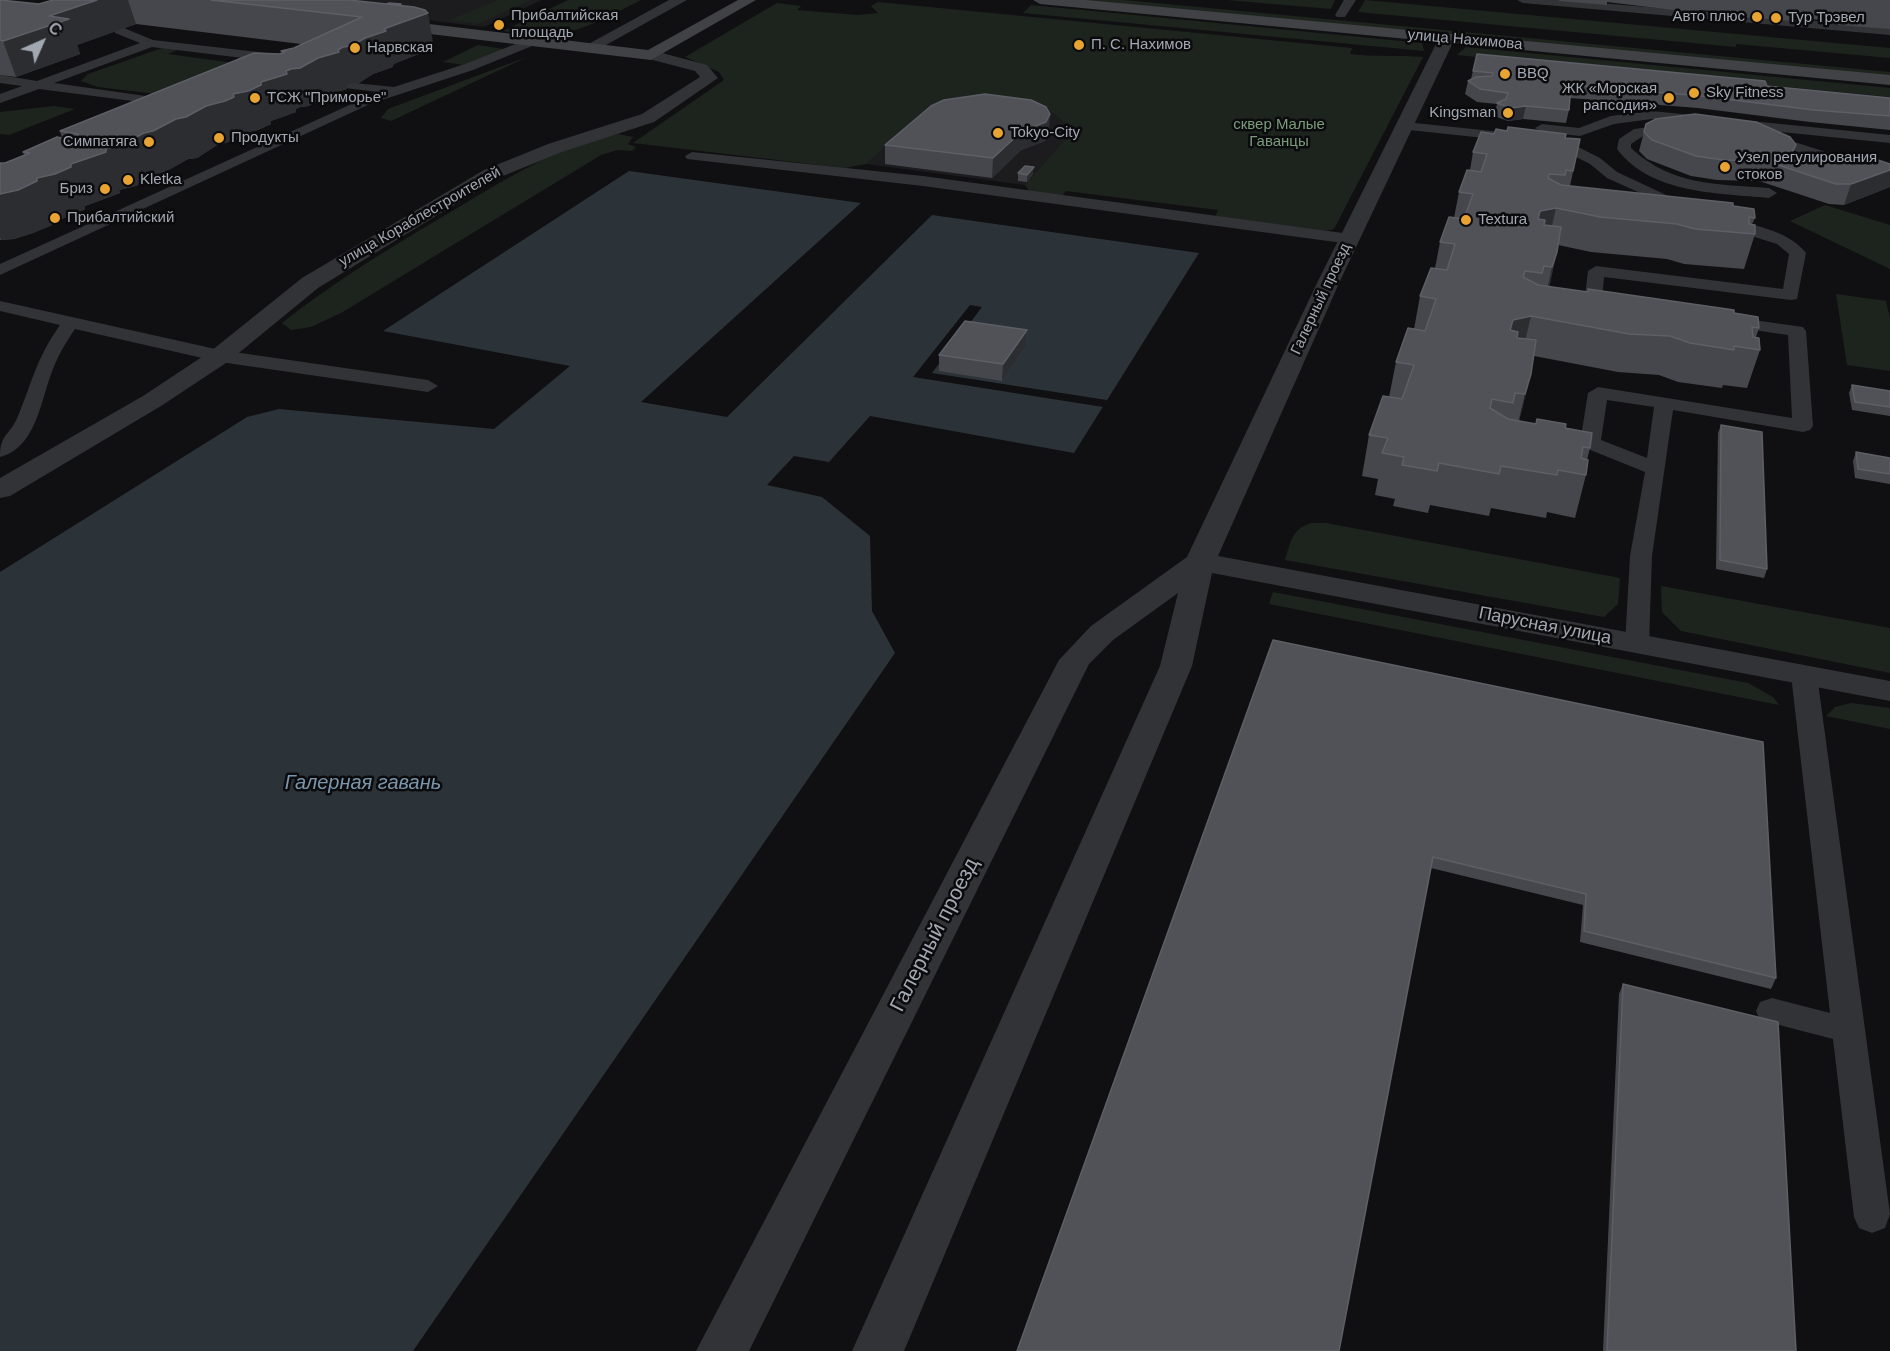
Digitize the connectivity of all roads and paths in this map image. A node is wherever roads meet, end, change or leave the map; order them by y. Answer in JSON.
{"nodes":[{"id":1,"x":680,"y":0,"type":"edge"},
{"id":2,"x":750,"y":0,"type":"edge"},
{"id":3,"x":1040,"y":0,"type":"edge"},
{"id":4,"x":1176,"y":0,"type":"edge"},
{"id":5,"x":1350,"y":0,"type":"edge"},
{"id":6,"x":1522,"y":0,"type":"edge"},
{"id":7,"x":1341,"y":15,"type":"junction"},
{"id":8,"x":420,"y":17,"type":"edge"},
{"id":9,"x":367,"y":22,"type":"edge"},
{"id":10,"x":400,"y":25,"type":"junction"},
{"id":11,"x":1890,"y":31,"type":"edge"},
{"id":12,"x":120,"y":35,"type":"dead end"},
{"id":13,"x":1447,"y":38,"type":"junction"},
{"id":14,"x":533,"y":41,"type":"junction"},
{"id":15,"x":151,"y":43,"type":"junction"},
{"id":16,"x":591,"y":47,"type":"junction"},
{"id":17,"x":651,"y":55,"type":"junction"},
{"id":18,"x":1890,"y":67,"type":"edge"},
{"id":19,"x":286,"y":70,"type":"edge"},
{"id":20,"x":0,"y":80,"type":"edge"},
{"id":21,"x":1890,"y":80,"type":"edge"},
{"id":22,"x":38,"y":85,"type":"junction"},
{"id":23,"x":397,"y":90,"type":"junction"},
{"id":24,"x":381,"y":95,"type":"junction"},
{"id":25,"x":0,"y":99,"type":"edge"},
{"id":26,"x":159,"y":117,"type":"edge"},
{"id":27,"x":1408,"y":120,"type":"junction"},
{"id":28,"x":1580,"y":132,"type":"junction"},
{"id":29,"x":1630,"y":138,"type":"junction"},
{"id":30,"x":1890,"y":139,"type":"edge"},
{"id":31,"x":247,"y":142,"type":"edge"},
{"id":32,"x":269,"y":145,"type":"junction"},
{"id":33,"x":216,"y":156,"type":"edge"},
{"id":34,"x":692,"y":156,"type":"dead end"},
{"id":35,"x":239,"y":159,"type":"junction"},
{"id":36,"x":1890,"y":173,"type":"edge"},
{"id":37,"x":156,"y":190,"type":"junction"},
{"id":38,"x":129,"y":192,"type":"edge"},
{"id":39,"x":1769,"y":193,"type":"edge"},
{"id":40,"x":1350,"y":239,"type":"junction"},
{"id":41,"x":4,"y":265,"type":"edge"},
{"id":42,"x":1791,"y":295,"type":"junction"},
{"id":43,"x":0,"y":306,"type":"edge"},
{"id":44,"x":1627,"y":309,"type":"edge"},
{"id":45,"x":1707,"y":319,"type":"edge"},
{"id":46,"x":70,"y":322,"type":"junction"},
{"id":47,"x":1797,"y":331,"type":"junction"},
{"id":48,"x":220,"y":356,"type":"junction"},
{"id":49,"x":428,"y":386,"type":"dead end"},
{"id":50,"x":1664,"y":403,"type":"junction"},
{"id":51,"x":0,"y":451,"type":"edge"},
{"id":52,"x":1656,"y":469,"type":"junction"},
{"id":53,"x":0,"y":490,"type":"edge"},
{"id":54,"x":1200,"y":562,"type":"junction"},
{"id":55,"x":1637,"y":644,"type":"junction"},
{"id":56,"x":1804,"y":675,"type":"junction"},
{"id":57,"x":1890,"y":691,"type":"edge"},
{"id":58,"x":1772,"y":1011,"type":"dead end"},
{"id":59,"x":1848,"y":1030,"type":"junction"},
{"id":60,"x":1872,"y":1217,"type":"dead end"},
{"id":61,"x":722,"y":1351,"type":"edge"},
{"id":62,"x":878,"y":1351,"type":"edge"}],
"edges":[{"from":1,"to":16,"type":"street"},
{"from":2,"to":17,"type":"main road"},
{"from":3,"to":13,"type":"main road","name":"улица Нахимова"},
{"from":4,"to":7,"type":"main road","name":"улица Нахимова"},
{"from":5,"to":7,"type":"lane"},
{"from":6,"to":11,"type":"lane"},
{"from":7,"to":18,"type":"main road","name":"улица Нахимова"},
{"from":8,"to":10,"type":"lane"},
{"from":9,"to":10,"type":"main road"},
{"from":10,"to":14,"type":"main road"},
{"from":12,"to":15,"type":"lane"},
{"from":13,"to":21,"type":"main road","name":"улица Нахимова"},
{"from":13,"to":27,"type":"street","name":"Галерный проезд"},
{"from":14,"to":16,"type":"main road"},
{"from":14,"to":23,"type":"lane"},
{"from":15,"to":19,"type":"lane"},
{"from":15,"to":22,"type":"lane"},
{"from":16,"to":17,"type":"main road"},
{"from":17,"to":48,"type":"street","name":"улица Кораблестроителей"},
{"from":20,"to":22,"type":"lane"},
{"from":22,"to":25,"type":"lane"},
{"from":22,"to":26,"type":"lane"},
{"from":23,"to":24,"type":"lane"},
{"from":23,"to":24,"type":"lane"},
{"from":24,"to":32,"type":"lane"},
{"from":27,"to":28,"type":"lane"},
{"from":27,"to":40,"type":"street","name":"Галерный проезд"},
{"from":27,"to":42,"type":"lane"},
{"from":28,"to":29,"type":"lane"},
{"from":28,"to":30,"type":"lane"},
{"from":29,"to":36,"type":"lane"},
{"from":29,"to":39,"type":"lane"},
{"from":31,"to":32,"type":"lane"},
{"from":32,"to":35,"type":"lane"},
{"from":33,"to":35,"type":"lane"},
{"from":34,"to":40,"type":"lane"},
{"from":35,"to":37,"type":"lane"},
{"from":37,"to":38,"type":"lane"},
{"from":37,"to":41,"type":"lane"},
{"from":40,"to":54,"type":"street","name":"Галерный проезд"},
{"from":42,"to":44,"type":"lane"},
{"from":42,"to":47,"type":"lane"},
{"from":43,"to":46,"type":"lane"},
{"from":45,"to":47,"type":"lane"},
{"from":46,"to":48,"type":"lane"},
{"from":46,"to":51,"type":"lane"},
{"from":47,"to":50,"type":"lane"},
{"from":48,"to":49,"type":"lane"},
{"from":48,"to":53,"type":"street","name":"улица Кораблестроителей"},
{"from":50,"to":52,"type":"lane"},
{"from":50,"to":52,"type":"lane"},
{"from":52,"to":55,"type":"lane"},
{"from":54,"to":55,"type":"street","name":"Парусная улица"},
{"from":54,"to":61,"type":"street","name":"Галерный проезд"},
{"from":54,"to":62,"type":"street","name":"Галерный проезд"},
{"from":55,"to":56,"type":"street","name":"Парусная улица"},
{"from":56,"to":57,"type":"street","name":"Парусная улица"},
{"from":56,"to":59,"type":"lane"},
{"from":58,"to":59,"type":"lane"},
{"from":59,"to":60,"type":"lane"}]}
